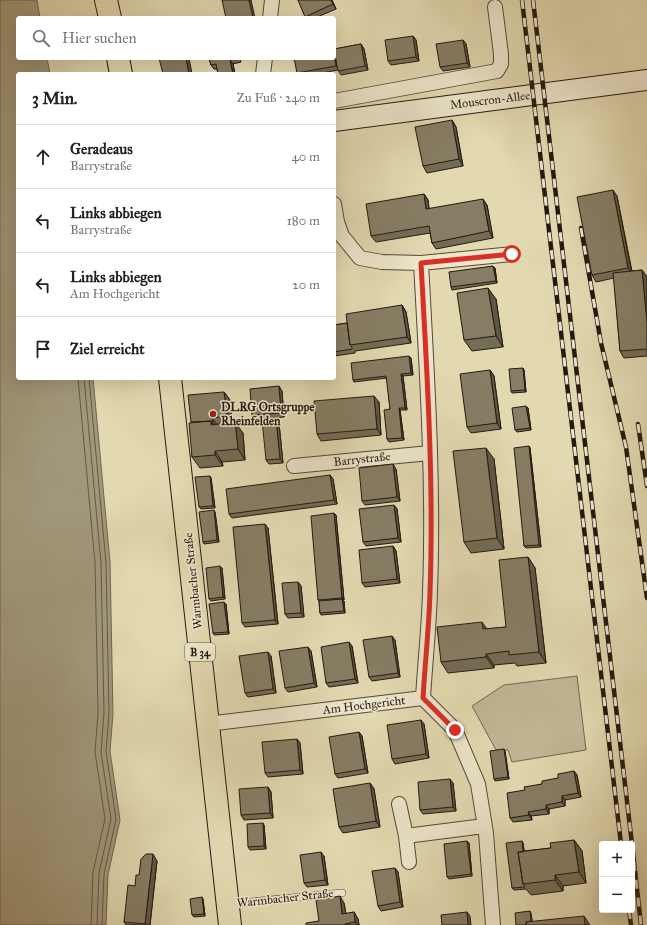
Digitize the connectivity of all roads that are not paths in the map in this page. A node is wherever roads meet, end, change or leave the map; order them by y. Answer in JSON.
{"nodes":[{"id":1,"x":106,"y":0,"type":"edge"},
{"id":2,"x":272,"y":0,"type":"edge"},
{"id":3,"x":494,"y":6,"type":"dead end"},
{"id":4,"x":110,"y":16,"type":"edge"},
{"id":5,"x":270,"y":16,"type":"edge"},
{"id":6,"x":118,"y":60,"type":"edge"},
{"id":7,"x":265,"y":60,"type":"edge"},
{"id":8,"x":121,"y":72,"type":"edge"},
{"id":9,"x":262,"y":72,"type":"edge"},
{"id":10,"x":647,"y":80,"type":"edge"},
{"id":11,"x":336,"y":101,"type":"edge"},
{"id":12,"x":336,"y":121,"type":"edge"},
{"id":13,"x":336,"y":224,"type":"edge"},
{"id":14,"x":512,"y":254,"type":"dead end"},
{"id":15,"x":421,"y":263,"type":"junction"},
{"id":16,"x":170,"y":380,"type":"edge"},
{"id":17,"x":430,"y":453,"type":"junction"},
{"id":18,"x":294,"y":466,"type":"dead end"},
{"id":19,"x":423,"y":698,"type":"junction"},
{"id":20,"x":207,"y":724,"type":"junction"},
{"id":21,"x":399,"y":804,"type":"dead end"},
{"id":22,"x":484,"y":826,"type":"junction"},
{"id":23,"x":406,"y":836,"type":"junction"},
{"id":24,"x":409,"y":862,"type":"dead end"},
{"id":25,"x":342,"y":893,"type":"dead end"},
{"id":26,"x":229,"y":915,"type":"edge"},
{"id":27,"x":493,"y":925,"type":"edge"}],
"edges":[{"from":1,"to":4,"type":"main road"},
{"from":2,"to":5,"type":"street"},
{"from":3,"to":11,"type":"street","name":"Mouscron-Allee"},
{"from":6,"to":8,"type":"main road"},
{"from":7,"to":9,"type":"street"},
{"from":10,"to":12,"type":"street","name":"Mouscron-Allee"},
{"from":13,"to":15,"type":"street"},
{"from":14,"to":15,"type":"street"},
{"from":15,"to":17,"type":"street"},
{"from":16,"to":20,"type":"main road","name":"Warmbacher Straße","number":"B 34"},
{"from":17,"to":18,"type":"street","name":"Barrystraße"},
{"from":17,"to":19,"type":"street"},
{"from":19,"to":20,"type":"street","name":"Am Hochgericht"},
{"from":19,"to":22,"type":"street"},
{"from":20,"to":26,"type":"main road","name":"Warmbacher Straße","number":"B 34"},
{"from":21,"to":23,"type":"street"},
{"from":22,"to":23,"type":"street"},
{"from":22,"to":27,"type":"street"},
{"from":23,"to":24,"type":"street"},
{"from":25,"to":26,"type":"lane","name":"Warmbacher Straße"}]}
